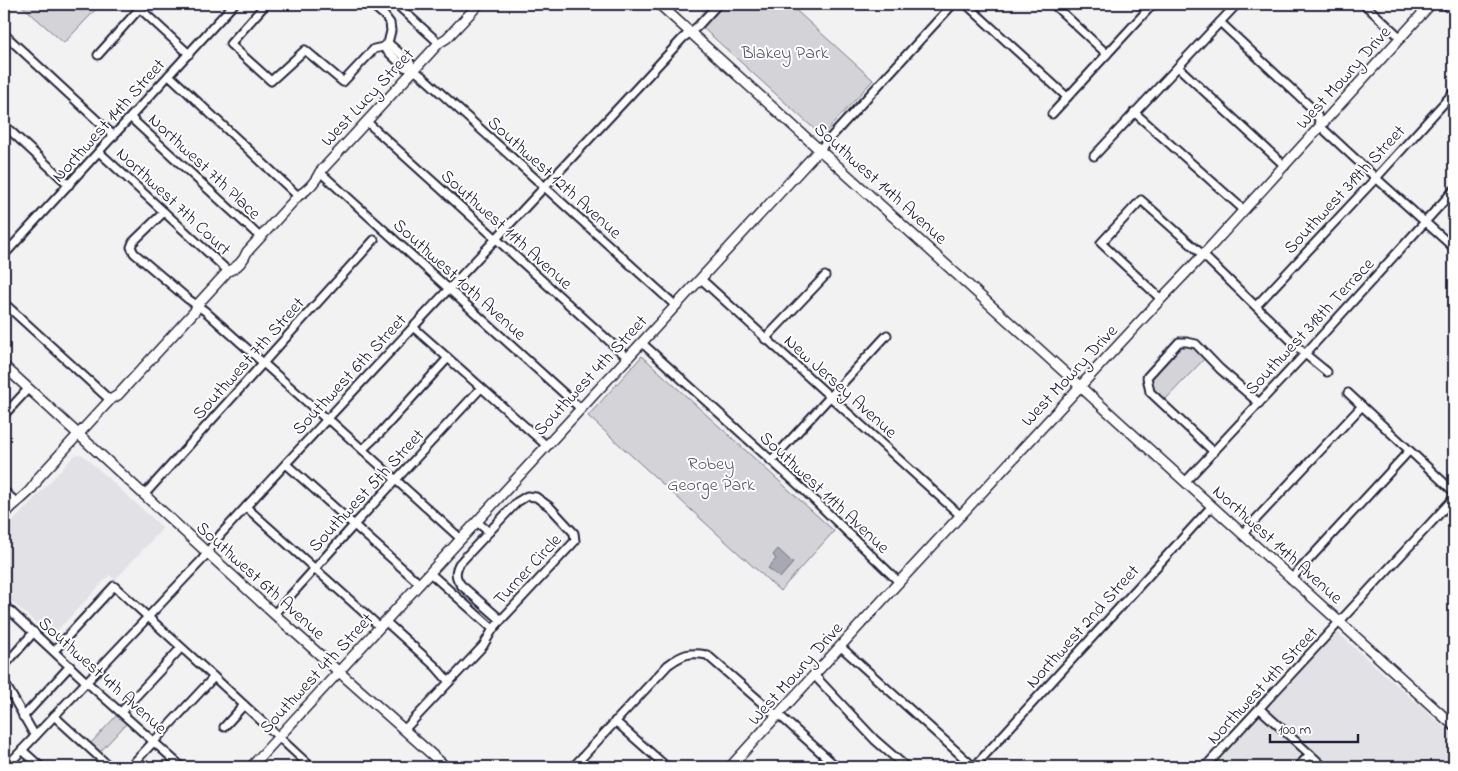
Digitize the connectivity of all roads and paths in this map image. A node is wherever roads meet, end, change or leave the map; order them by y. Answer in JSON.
{"nodes":[{"id":1,"x":234,"y":4,"type":"edge"},
{"id":2,"x":266,"y":4,"type":"edge"},
{"id":3,"x":372,"y":4,"type":"edge"},
{"id":4,"x":396,"y":4,"type":"edge"},
{"id":5,"x":471,"y":4,"type":"edge"},
{"id":6,"x":479,"y":4,"type":"edge"},
{"id":7,"x":659,"y":4,"type":"edge"},
{"id":8,"x":718,"y":4,"type":"edge"},
{"id":9,"x":953,"y":4,"type":"edge"},
{"id":10,"x":966,"y":4,"type":"edge"},
{"id":11,"x":1053,"y":4,"type":"edge"},
{"id":12,"x":1140,"y":4,"type":"edge"},
{"id":13,"x":1153,"y":4,"type":"edge"},
{"id":14,"x":1237,"y":4,"type":"edge"},
{"id":15,"x":1364,"y":4,"type":"edge"},
{"id":16,"x":1431,"y":4,"type":"edge"},
{"id":17,"x":1445,"y":4,"type":"edge"},
{"id":18,"x":137,"y":6,"type":"edge"},
{"id":19,"x":1147,"y":10,"type":"junction"},
{"id":20,"x":1454,"y":12,"type":"edge"},
{"id":21,"x":1220,"y":22,"type":"junction"},
{"id":22,"x":690,"y":32,"type":"junction"},
{"id":23,"x":4,"y":34,"type":"edge"},
{"id":24,"x":1401,"y":38,"type":"junction"},
{"id":25,"x":439,"y":43,"type":"junction"},
{"id":26,"x":386,"y":45,"type":"junction"},
{"id":27,"x":189,"y":54,"type":"junction"},
{"id":28,"x":1107,"y":54,"type":"junction"},
{"id":29,"x":98,"y":55,"type":"dead end"},
{"id":30,"x":1178,"y":67,"type":"junction"},
{"id":31,"x":414,"y":70,"type":"junction"},
{"id":32,"x":169,"y":75,"type":"junction"},
{"id":33,"x":1454,"y":92,"type":"edge"},
{"id":34,"x":1068,"y":97,"type":"junction"},
{"id":35,"x":1134,"y":112,"type":"junction"},
{"id":36,"x":1052,"y":114,"type":"dead end"},
{"id":37,"x":131,"y":118,"type":"junction"},
{"id":38,"x":366,"y":122,"type":"junction"},
{"id":39,"x":4,"y":125,"type":"edge"},
{"id":40,"x":1321,"y":126,"type":"junction"},
{"id":41,"x":114,"y":136,"type":"junction"},
{"id":42,"x":820,"y":149,"type":"junction"},
{"id":43,"x":99,"y":152,"type":"junction"},
{"id":44,"x":1094,"y":156,"type":"dead end"},
{"id":45,"x":1285,"y":166,"type":"junction"},
{"id":46,"x":320,"y":172,"type":"junction"},
{"id":47,"x":1376,"y":178,"type":"junction"},
{"id":48,"x":69,"y":185,"type":"junction"},
{"id":49,"x":545,"y":187,"type":"junction"},
{"id":50,"x":1454,"y":190,"type":"edge"},
{"id":51,"x":298,"y":196,"type":"junction"},
{"id":52,"x":1244,"y":210,"type":"junction"},
{"id":53,"x":164,"y":212,"type":"junction"},
{"id":54,"x":1425,"y":222,"type":"junction"},
{"id":55,"x":260,"y":237,"type":"junction"},
{"id":56,"x":496,"y":238,"type":"junction"},
{"id":57,"x":374,"y":240,"type":"dead end"},
{"id":58,"x":1454,"y":248,"type":"edge"},
{"id":59,"x":4,"y":255,"type":"edge"},
{"id":60,"x":1203,"y":255,"type":"junction"},
{"id":61,"x":228,"y":271,"type":"junction"},
{"id":62,"x":825,"y":276,"type":"dead end"},
{"id":63,"x":701,"y":279,"type":"junction"},
{"id":64,"x":448,"y":289,"type":"junction"},
{"id":65,"x":1161,"y":299,"type":"junction"},
{"id":66,"x":4,"y":303,"type":"edge"},
{"id":67,"x":197,"y":305,"type":"junction"},
{"id":68,"x":676,"y":306,"type":"junction"},
{"id":69,"x":1256,"y":306,"type":"junction"},
{"id":70,"x":413,"y":327,"type":"junction"},
{"id":71,"x":888,"y":335,"type":"dead end"},
{"id":72,"x":765,"y":339,"type":"junction"},
{"id":73,"x":642,"y":343,"type":"junction"},
{"id":74,"x":1305,"y":354,"type":"junction"},
{"id":75,"x":448,"y":358,"type":"junction"},
{"id":76,"x":628,"y":358,"type":"junction"},
{"id":77,"x":263,"y":364,"type":"junction"},
{"id":78,"x":4,"y":366,"type":"edge"},
{"id":79,"x":1327,"y":372,"type":"dead end"},
{"id":80,"x":1080,"y":386,"type":"junction"},
{"id":81,"x":481,"y":388,"type":"junction"},
{"id":82,"x":28,"y":389,"type":"junction"},
{"id":83,"x":1348,"y":393,"type":"dead end"},
{"id":84,"x":830,"y":398,"type":"junction"},
{"id":85,"x":110,"y":400,"type":"junction"},
{"id":86,"x":1259,"y":403,"type":"junction"},
{"id":87,"x":1362,"y":406,"type":"junction"},
{"id":88,"x":581,"y":409,"type":"junction"},
{"id":89,"x":4,"y":415,"type":"edge"},
{"id":90,"x":327,"y":420,"type":"junction"},
{"id":91,"x":78,"y":435,"type":"junction"},
{"id":92,"x":546,"y":446,"type":"junction"},
{"id":93,"x":363,"y":449,"type":"junction"},
{"id":94,"x":1409,"y":451,"type":"junction"},
{"id":95,"x":1214,"y":452,"type":"junction"},
{"id":96,"x":771,"y":461,"type":"junction"},
{"id":97,"x":286,"y":464,"type":"junction"},
{"id":98,"x":397,"y":480,"type":"junction"},
{"id":99,"x":1186,"y":482,"type":"junction"},
{"id":100,"x":4,"y":491,"type":"edge"},
{"id":101,"x":1454,"y":492,"type":"edge"},
{"id":102,"x":144,"y":495,"type":"junction"},
{"id":103,"x":1454,"y":498,"type":"edge"},
{"id":104,"x":16,"y":502,"type":"junction"},
{"id":105,"x":1212,"y":506,"type":"junction"},
{"id":106,"x":246,"y":507,"type":"junction"},
{"id":107,"x":4,"y":516,"type":"edge"},
{"id":108,"x":961,"y":516,"type":"junction"},
{"id":109,"x":477,"y":522,"type":"junction"},
{"id":110,"x":354,"y":525,"type":"junction"},
{"id":111,"x":489,"y":532,"type":"junction"},
{"id":112,"x":1243,"y":533,"type":"junction"},
{"id":113,"x":461,"y":539,"type":"junction"},
{"id":114,"x":207,"y":553,"type":"junction"},
{"id":115,"x":314,"y":568,"type":"junction"},
{"id":116,"x":430,"y":573,"type":"junction"},
{"id":117,"x":1291,"y":579,"type":"junction"},
{"id":118,"x":899,"y":582,"type":"junction"},
{"id":119,"x":420,"y":584,"type":"junction"},
{"id":120,"x":4,"y":605,"type":"edge"},
{"id":121,"x":274,"y":614,"type":"junction"},
{"id":122,"x":148,"y":618,"type":"junction"},
{"id":123,"x":501,"y":620,"type":"junction"},
{"id":124,"x":1341,"y":622,"type":"junction"},
{"id":125,"x":383,"y":624,"type":"junction"},
{"id":126,"x":493,"y":629,"type":"junction"},
{"id":127,"x":34,"y":632,"type":"junction"},
{"id":128,"x":841,"y":647,"type":"junction"},
{"id":129,"x":181,"y":648,"type":"junction"},
{"id":130,"x":54,"y":651,"type":"junction"},
{"id":131,"x":4,"y":666,"type":"edge"},
{"id":132,"x":70,"y":666,"type":"junction"},
{"id":133,"x":339,"y":671,"type":"junction"},
{"id":134,"x":814,"y":675,"type":"junction"},
{"id":135,"x":214,"y":677,"type":"junction"},
{"id":136,"x":4,"y":682,"type":"edge"},
{"id":137,"x":87,"y":682,"type":"junction"},
{"id":138,"x":449,"y":682,"type":"junction"},
{"id":139,"x":244,"y":705,"type":"junction"},
{"id":140,"x":1260,"y":709,"type":"junction"},
{"id":141,"x":121,"y":712,"type":"junction"},
{"id":142,"x":777,"y":715,"type":"junction"},
{"id":143,"x":24,"y":716,"type":"junction"},
{"id":144,"x":54,"y":716,"type":"junction"},
{"id":145,"x":615,"y":721,"type":"junction"},
{"id":146,"x":1454,"y":726,"type":"edge"},
{"id":147,"x":224,"y":727,"type":"dead end"},
{"id":148,"x":404,"y":730,"type":"junction"},
{"id":149,"x":35,"y":736,"type":"junction"},
{"id":150,"x":279,"y":738,"type":"junction"},
{"id":151,"x":154,"y":742,"type":"junction"},
{"id":152,"x":22,"y":750,"type":"junction"},
{"id":153,"x":1310,"y":754,"type":"junction"},
{"id":154,"x":6,"y":767,"type":"edge"},
{"id":155,"x":40,"y":767,"type":"edge"},
{"id":156,"x":110,"y":767,"type":"edge"},
{"id":157,"x":130,"y":767,"type":"edge"},
{"id":158,"x":182,"y":767,"type":"edge"},
{"id":159,"x":251,"y":767,"type":"edge"},
{"id":160,"x":311,"y":767,"type":"edge"},
{"id":161,"x":446,"y":767,"type":"edge"},
{"id":162,"x":573,"y":767,"type":"edge"},
{"id":163,"x":667,"y":767,"type":"edge"},
{"id":164,"x":730,"y":767,"type":"edge"},
{"id":165,"x":837,"y":767,"type":"edge"},
{"id":166,"x":906,"y":767,"type":"edge"},
{"id":167,"x":974,"y":767,"type":"edge"},
{"id":168,"x":1205,"y":767,"type":"edge"},
{"id":169,"x":1298,"y":767,"type":"edge"},
{"id":170,"x":1324,"y":767,"type":"edge"}],
"edges":[{"from":1,"to":27,"type":"street","name":"Northwest 14th Street"},
{"from":2,"to":26,"type":"street"},
{"from":3,"to":26,"type":"street"},
{"from":4,"to":25,"type":"street"},
{"from":5,"to":25,"type":"street","name":"West Lucy Street"},
{"from":6,"to":25,"type":"street","name":"West Lucy Street"},
{"from":7,"to":22,"type":"street","name":"Southwest 14th Avenue"},
{"from":8,"to":22,"type":"street","name":"Southwest 6th Street"},
{"from":9,"to":42,"type":"street","name":"Southwest 4th Street"},
{"from":10,"to":34,"type":"street"},
{"from":11,"to":28,"type":"street"},
{"from":12,"to":19,"type":"street"},
{"from":13,"to":19,"type":"street"},
{"from":14,"to":21,"type":"street"},
{"from":15,"to":24,"type":"street"},
{"from":16,"to":24,"type":"street","name":"West Mowry Drive"},
{"from":17,"to":20,"type":"street"},
{"from":18,"to":27,"type":"street"},
{"from":18,"to":29,"type":"street"},
{"from":19,"to":28,"type":"street"},
{"from":21,"to":30,"type":"street"},
{"from":21,"to":40,"type":"street"},
{"from":22,"to":42,"type":"street","name":"Southwest 14th Avenue"},
{"from":22,"to":49,"type":"street","name":"Southwest 6th Street"},
{"from":23,"to":41,"type":"street","name":"Northwest 7th Court"},
{"from":24,"to":40,"type":"street","name":"West Mowry Drive"},
{"from":25,"to":31,"type":"street","name":"West Lucy Street"},
{"from":26,"to":31,"type":"street","name":"Southwest 12th Avenue"},
{"from":27,"to":32,"type":"street","name":"Northwest 14th Street"},
{"from":28,"to":34,"type":"street"},
{"from":30,"to":35,"type":"street"},
{"from":30,"to":45,"type":"street"},
{"from":31,"to":38,"type":"street","name":"West Lucy Street"},
{"from":31,"to":49,"type":"street","name":"Southwest 12th Avenue"},
{"from":32,"to":37,"type":"street","name":"Northwest 14th Street"},
{"from":32,"to":51,"type":"street"},
{"from":33,"to":47,"type":"street","name":"Southwest 319th Street"},
{"from":34,"to":36,"type":"street"},
{"from":35,"to":44,"type":"street"},
{"from":35,"to":52,"type":"street"},
{"from":37,"to":41,"type":"street","name":"Northwest 14th Street"},
{"from":37,"to":55,"type":"street","name":"Northwest 7th Place"},
{"from":38,"to":46,"type":"street","name":"West Lucy Street"},
{"from":38,"to":56,"type":"street","name":"Southwest 11th Avenue"},
{"from":39,"to":48,"type":"street"},
{"from":40,"to":45,"type":"street","name":"West Mowry Drive"},
{"from":40,"to":47,"type":"street"},
{"from":41,"to":43,"type":"street","name":"Northwest 14th Street"},
{"from":42,"to":63,"type":"street","name":"Southwest 4th Street"},
{"from":42,"to":80,"type":"street","name":"Southwest 14th Avenue"},
{"from":43,"to":48,"type":"street","name":"Northwest 14th Street"},
{"from":43,"to":53,"type":"street","name":"Northwest 7th Court"},
{"from":45,"to":52,"type":"street","name":"West Mowry Drive"},
{"from":46,"to":51,"type":"street","name":"West Lucy Street"},
{"from":46,"to":64,"type":"street","name":"Southwest 10th Avenue"},
{"from":47,"to":54,"type":"street"},
{"from":47,"to":69,"type":"street","name":"Southwest 319th Street"},
{"from":48,"to":59,"type":"street","name":"Northwest 14th Street"},
{"from":49,"to":56,"type":"street","name":"Southwest 6th Street"},
{"from":49,"to":68,"type":"street","name":"Southwest 12th Avenue"},
{"from":50,"to":54,"type":"street","name":"Southwest 318th Terrace"},
{"from":51,"to":55,"type":"street","name":"West Lucy Street"},
{"from":52,"to":60,"type":"street","name":"West Mowry Drive"},
{"from":53,"to":61,"type":"street","name":"Northwest 7th Court"},
{"from":53,"to":67,"type":"street"},
{"from":54,"to":58,"type":"street"},
{"from":54,"to":74,"type":"street","name":"Southwest 318th Terrace"},
{"from":55,"to":61,"type":"street","name":"West Lucy Street"},
{"from":56,"to":64,"type":"street","name":"Southwest 6th Street"},
{"from":56,"to":76,"type":"street","name":"Southwest 11th Avenue"},
{"from":57,"to":77,"type":"street","name":"Southwest 7th Street"},
{"from":60,"to":65,"type":"street","name":"West Mowry Drive"},
{"from":60,"to":65,"type":"street"},
{"from":60,"to":69,"type":"street"},
{"from":61,"to":67,"type":"street","name":"West Lucy Street"},
{"from":62,"to":72,"type":"street"},
{"from":63,"to":68,"type":"street","name":"Southwest 4th Street"},
{"from":63,"to":72,"type":"street","name":"New Jersey Avenue"},
{"from":64,"to":70,"type":"street","name":"Southwest 6th Street"},
{"from":64,"to":88,"type":"street","name":"Southwest 10th Avenue"},
{"from":65,"to":80,"type":"street","name":"West Mowry Drive"},
{"from":66,"to":85,"type":"street"},
{"from":67,"to":77,"type":"street"},
{"from":67,"to":85,"type":"street","name":"West Lucy Street"},
{"from":68,"to":73,"type":"street","name":"Southwest 4th Street"},
{"from":69,"to":74,"type":"street"},
{"from":70,"to":75,"type":"street"},
{"from":70,"to":90,"type":"street","name":"Southwest 6th Street"},
{"from":71,"to":84,"type":"street"},
{"from":72,"to":84,"type":"street","name":"New Jersey Avenue"},
{"from":73,"to":76,"type":"street","name":"Southwest 4th Street"},
{"from":73,"to":96,"type":"street","name":"Southwest 11th Avenue"},
{"from":74,"to":79,"type":"street"},
{"from":74,"to":86,"type":"street","name":"Southwest 318th Terrace"},
{"from":75,"to":81,"type":"street"},
{"from":75,"to":93,"type":"street"},
{"from":76,"to":88,"type":"street","name":"Southwest 4th Street"},
{"from":77,"to":90,"type":"street"},
{"from":77,"to":102,"type":"street","name":"Southwest 7th Street"},
{"from":78,"to":82,"type":"street","name":"Southwest 6th Avenue"},
{"from":80,"to":99,"type":"street","name":"Northwest 14th Avenue"},
{"from":80,"to":108,"type":"street","name":"West Mowry Drive"},
{"from":81,"to":92,"type":"street"},
{"from":81,"to":98,"type":"street","name":"Southwest 5th Street"},
{"from":82,"to":89,"type":"street"},
{"from":82,"to":91,"type":"street","name":"Southwest 6th Avenue"},
{"from":83,"to":87,"type":"street"},
{"from":84,"to":96,"type":"street"},
{"from":84,"to":108,"type":"street","name":"New Jersey Avenue"},
{"from":85,"to":91,"type":"street","name":"West Lucy Street"},
{"from":86,"to":95,"type":"street","name":"Southwest 318th Terrace"},
{"from":86,"to":95,"type":"street"},
{"from":87,"to":94,"type":"street"},
{"from":87,"to":112,"type":"street"},
{"from":88,"to":92,"type":"street","name":"Southwest 4th Street"},
{"from":90,"to":93,"type":"street"},
{"from":90,"to":97,"type":"street","name":"Southwest 6th Street"},
{"from":91,"to":102,"type":"street","name":"Southwest 6th Avenue"},
{"from":91,"to":104,"type":"street","name":"West Lucy Street"},
{"from":92,"to":109,"type":"street","name":"Southwest 4th Street"},
{"from":93,"to":98,"type":"street"},
{"from":94,"to":101,"type":"street"},
{"from":94,"to":117,"type":"street"},
{"from":95,"to":99,"type":"street","name":"Southwest 318th Terrace"},
{"from":96,"to":118,"type":"street","name":"Southwest 11th Avenue"},
{"from":97,"to":106,"type":"street","name":"Southwest 6th Street"},
{"from":97,"to":110,"type":"street"},
{"from":98,"to":110,"type":"street","name":"Southwest 5th Street"},
{"from":98,"to":113,"type":"street"},
{"from":99,"to":105,"type":"street","name":"Northwest 14th Avenue"},
{"from":100,"to":104,"type":"street"},
{"from":102,"to":114,"type":"street","name":"Southwest 6th Avenue"},
{"from":103,"to":124,"type":"street","name":"Northwest 4th Street"},
{"from":104,"to":107,"type":"street","name":"West Lucy Street"},
{"from":105,"to":112,"type":"street","name":"Northwest 14th Avenue"},
{"from":105,"to":167,"type":"street","name":"Northwest 2nd Street"},
{"from":106,"to":114,"type":"street","name":"Southwest 6th Street"},
{"from":106,"to":115,"type":"street"},
{"from":108,"to":118,"type":"street","name":"West Mowry Drive"},
{"from":109,"to":111,"type":"street"},
{"from":109,"to":113,"type":"street","name":"Southwest 4th Street"},
{"from":110,"to":115,"type":"street","name":"Southwest 5th Street"},
{"from":110,"to":119,"type":"street"},
{"from":111,"to":123,"type":"street","name":"Turner Circle"},
{"from":111,"to":123,"type":"street","name":"Turner Circle"},
{"from":112,"to":117,"type":"street","name":"Northwest 14th Avenue"},
{"from":113,"to":116,"type":"street","name":"Southwest 4th Street"},
{"from":114,"to":121,"type":"street","name":"Southwest 6th Avenue"},
{"from":114,"to":122,"type":"street","name":"Southwest 6th Street"},
{"from":115,"to":121,"type":"street","name":"Southwest 5th Street"},
{"from":115,"to":125,"type":"street"},
{"from":116,"to":119,"type":"street","name":"Southwest 4th Street"},
{"from":116,"to":126,"type":"street"},
{"from":117,"to":124,"type":"street","name":"Northwest 14th Avenue"},
{"from":118,"to":128,"type":"street","name":"West Mowry Drive"},
{"from":119,"to":125,"type":"street","name":"Southwest 4th Street"},
{"from":120,"to":127,"type":"street","name":"Southwest 4th Avenue"},
{"from":121,"to":133,"type":"street","name":"Southwest 6th Avenue"},
{"from":122,"to":129,"type":"street"},
{"from":122,"to":130,"type":"street"},
{"from":122,"to":137,"type":"street","name":"Southwest 6th Street"},
{"from":123,"to":126,"type":"street"},
{"from":124,"to":140,"type":"street","name":"Northwest 4th Street"},
{"from":124,"to":146,"type":"street","name":"Northwest 14th Avenue"},
{"from":125,"to":133,"type":"street","name":"Southwest 4th Street"},
{"from":125,"to":138,"type":"street"},
{"from":126,"to":138,"type":"street"},
{"from":127,"to":130,"type":"street","name":"Southwest 4th Avenue"},
{"from":127,"to":131,"type":"street"},
{"from":128,"to":134,"type":"street","name":"West Mowry Drive"},
{"from":128,"to":167,"type":"street"},
{"from":129,"to":135,"type":"street"},
{"from":129,"to":141,"type":"street"},
{"from":130,"to":132,"type":"street","name":"Southwest 4th Avenue"},
{"from":132,"to":137,"type":"street","name":"Southwest 4th Avenue"},
{"from":132,"to":143,"type":"street"},
{"from":133,"to":148,"type":"street","name":"Southwest 6th Avenue"},
{"from":133,"to":150,"type":"street","name":"Southwest 4th Street"},
{"from":134,"to":142,"type":"street","name":"West Mowry Drive"},
{"from":134,"to":166,"type":"street"},
{"from":135,"to":139,"type":"street"},
{"from":135,"to":151,"type":"street"},
{"from":136,"to":143,"type":"street"},
{"from":137,"to":141,"type":"street","name":"Southwest 4th Avenue"},
{"from":137,"to":144,"type":"street","name":"Southwest 6th Street"},
{"from":138,"to":148,"type":"street"},
{"from":139,"to":147,"type":"street"},
{"from":139,"to":150,"type":"street"},
{"from":140,"to":153,"type":"street"},
{"from":140,"to":168,"type":"street","name":"Northwest 4th Street"},
{"from":141,"to":151,"type":"street","name":"Southwest 4th Avenue"},
{"from":142,"to":145,"type":"street"},
{"from":142,"to":164,"type":"street","name":"West Mowry Drive"},
{"from":142,"to":165,"type":"street"},
{"from":143,"to":149,"type":"street"},
{"from":144,"to":149,"type":"street","name":"Southwest 6th Street"},
{"from":144,"to":156,"type":"street"},
{"from":145,"to":162,"type":"street"},
{"from":145,"to":163,"type":"street"},
{"from":148,"to":161,"type":"street","name":"Southwest 6th Avenue"},
{"from":149,"to":152,"type":"street","name":"Southwest 6th Street"},
{"from":150,"to":159,"type":"street","name":"Southwest 4th Street"},
{"from":150,"to":160,"type":"street"},
{"from":151,"to":157,"type":"street"},
{"from":151,"to":158,"type":"street","name":"Southwest 4th Avenue"},
{"from":152,"to":154,"type":"street","name":"Southwest 6th Street"},
{"from":152,"to":155,"type":"street"},
{"from":153,"to":169,"type":"street"},
{"from":153,"to":170,"type":"street"}]}
